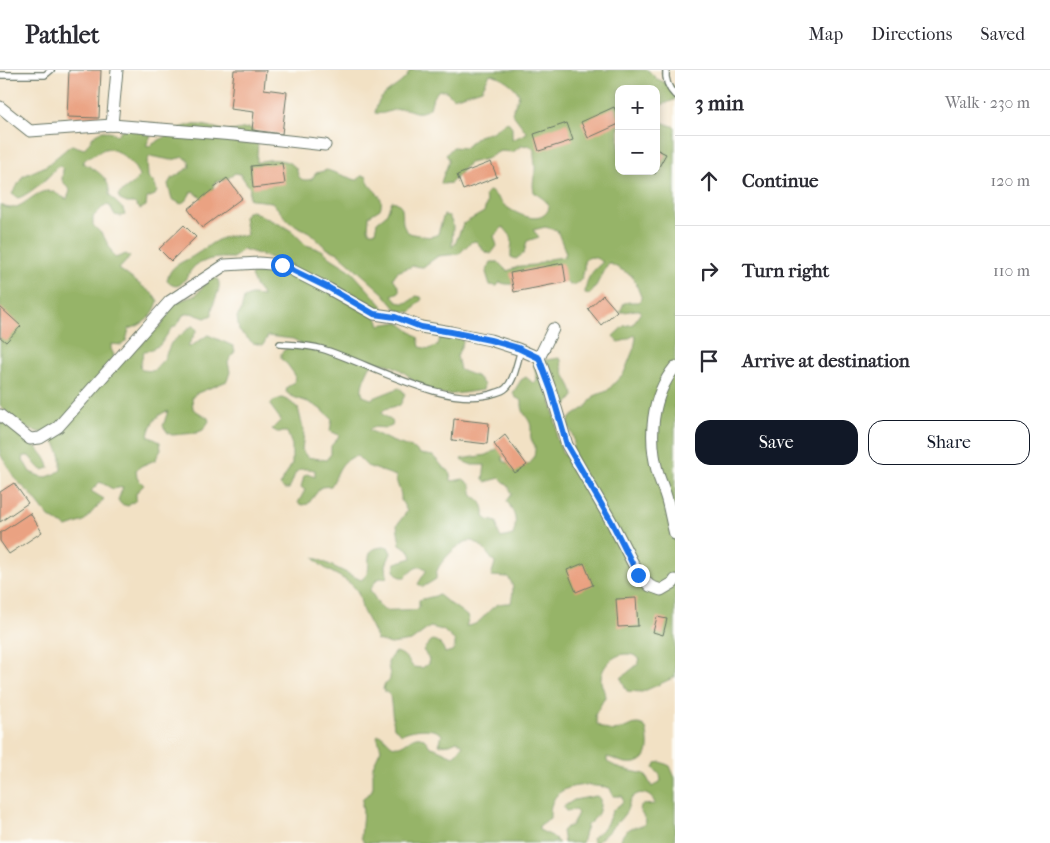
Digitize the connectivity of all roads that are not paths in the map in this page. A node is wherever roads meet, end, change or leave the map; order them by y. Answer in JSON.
{"nodes":[{"id":1,"x":51,"y":70,"type":"edge"},
{"id":2,"x":117,"y":70,"type":"edge"},
{"id":3,"x":666,"y":70,"type":"edge"},
{"id":4,"x":0,"y":75,"type":"edge"},
{"id":5,"x":675,"y":95,"type":"edge"},
{"id":6,"x":0,"y":107,"type":"edge"},
{"id":7,"x":112,"y":125,"type":"junction"},
{"id":8,"x":325,"y":145,"type":"dead end"},
{"id":9,"x":553,"y":329,"type":"dead end"},
{"id":10,"x":280,"y":344,"type":"dead end"},
{"id":11,"x":520,"y":350,"type":"junction"},
{"id":12,"x":539,"y":358,"type":"junction"},
{"id":13,"x":675,"y":368,"type":"edge"},
{"id":14,"x":0,"y":415,"type":"edge"},
{"id":15,"x":675,"y":534,"type":"edge"},
{"id":16,"x":675,"y":580,"type":"edge"}],
"edges":[{"from":1,"to":4,"type":"lane"},
{"from":2,"to":7,"type":"street"},
{"from":3,"to":5,"type":"lane"},
{"from":6,"to":7,"type":"street"},
{"from":7,"to":8,"type":"street"},
{"from":9,"to":12,"type":"street"},
{"from":10,"to":11,"type":"lane"},
{"from":11,"to":12,"type":"street"},
{"from":11,"to":14,"type":"street"},
{"from":12,"to":16,"type":"street"},
{"from":13,"to":15,"type":"street"}]}
